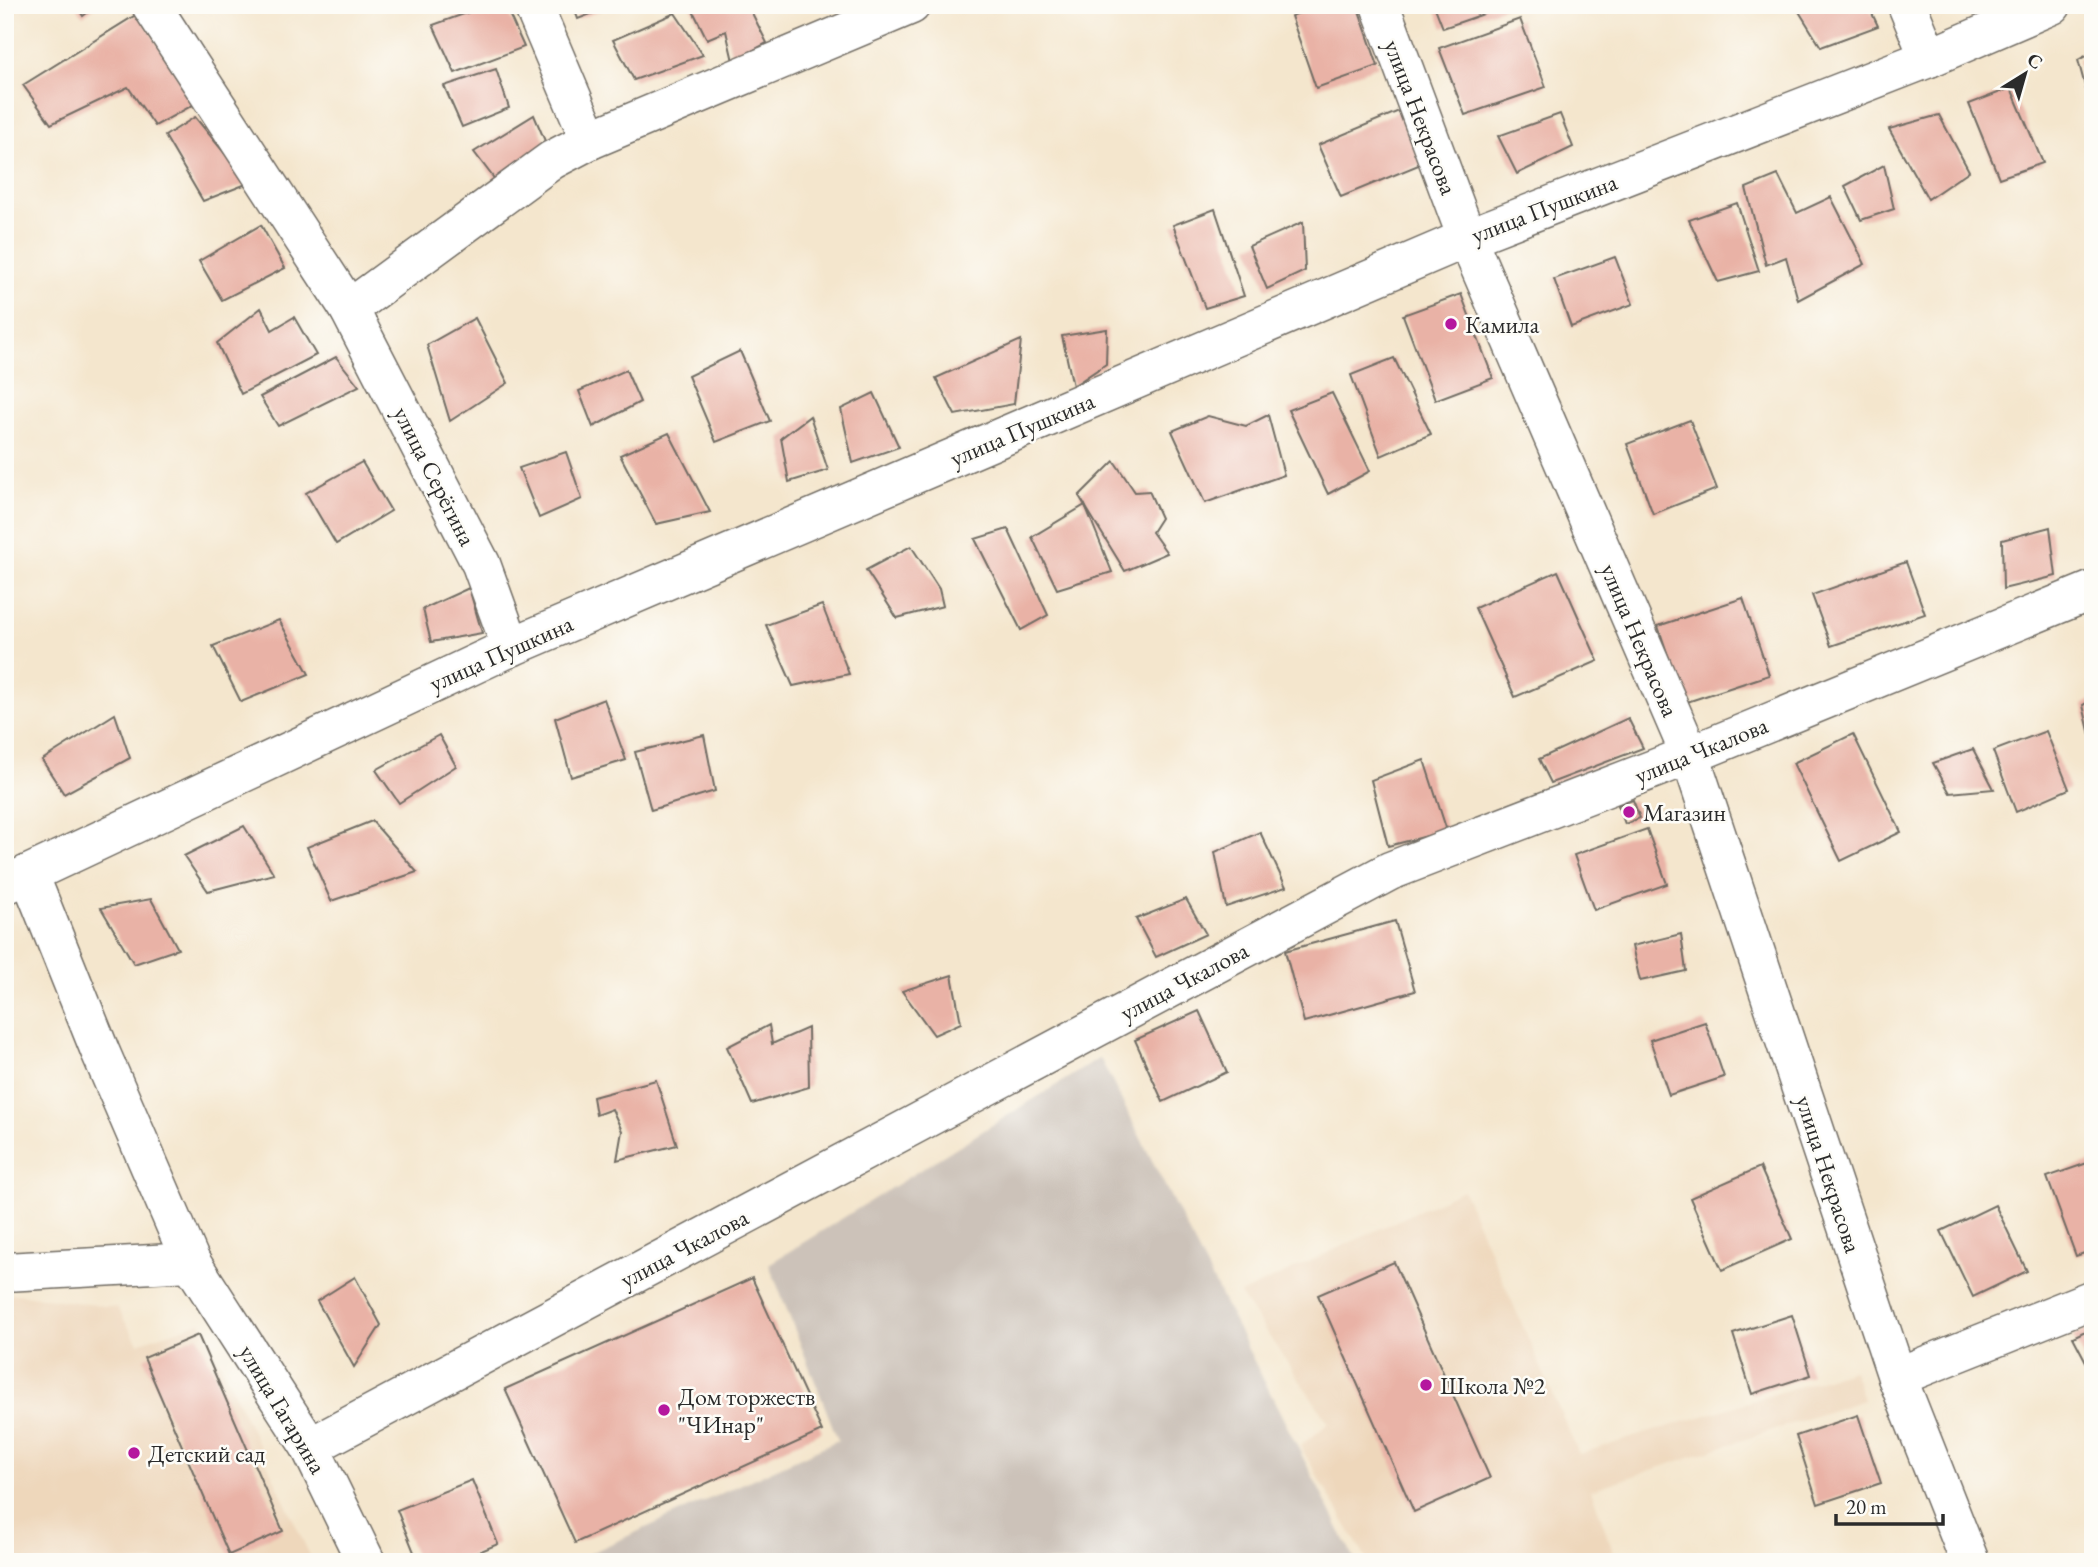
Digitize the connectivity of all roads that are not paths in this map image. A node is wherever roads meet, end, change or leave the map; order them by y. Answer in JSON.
{"nodes":[{"id":1,"x":151,"y":5,"type":"edge"},
{"id":2,"x":533,"y":5,"type":"edge"},
{"id":3,"x":911,"y":5,"type":"edge"},
{"id":4,"x":1380,"y":5,"type":"edge"},
{"id":5,"x":1907,"y":5,"type":"edge"},
{"id":6,"x":2052,"y":5,"type":"edge"},
{"id":7,"x":1929,"y":58,"type":"junction"},
{"id":8,"x":590,"y":140,"type":"junction"},
{"id":9,"x":1467,"y":238,"type":"junction"},
{"id":10,"x":349,"y":309,"type":"junction"},
{"id":11,"x":2093,"y":590,"type":"edge"},
{"id":12,"x":511,"y":647,"type":"junction"},
{"id":13,"x":1690,"y":755,"type":"junction"},
{"id":14,"x":17,"y":879,"type":"edge"},
{"id":15,"x":191,"y":1262,"type":"junction"},
{"id":16,"x":5,"y":1272,"type":"edge"},
{"id":17,"x":2093,"y":1299,"type":"edge"},
{"id":18,"x":1897,"y":1377,"type":"junction"},
{"id":19,"x":310,"y":1447,"type":"junction"},
{"id":20,"x":366,"y":1562,"type":"edge"},
{"id":21,"x":1970,"y":1562,"type":"edge"}],
"edges":[{"from":1,"to":10,"type":"street","name":"улица Серёгина"},
{"from":2,"to":8,"type":"street"},
{"from":3,"to":8,"type":"street"},
{"from":4,"to":9,"type":"street","name":"улица Некрасова"},
{"from":5,"to":7,"type":"street"},
{"from":6,"to":7,"type":"street","name":"улица Пушкина"},
{"from":7,"to":9,"type":"street","name":"улица Пушкина"},
{"from":8,"to":10,"type":"street"},
{"from":9,"to":12,"type":"street","name":"улица Пушкина"},
{"from":9,"to":13,"type":"street","name":"улица Некрасова"},
{"from":10,"to":12,"type":"street","name":"улица Серёгина"},
{"from":11,"to":13,"type":"street","name":"улица Чкалова"},
{"from":12,"to":14,"type":"street","name":"улица Пушкина"},
{"from":13,"to":18,"type":"street","name":"улица Некрасова"},
{"from":13,"to":19,"type":"street","name":"улица Чкалова"},
{"from":14,"to":15,"type":"street","name":"улица Гагарина"},
{"from":15,"to":16,"type":"street"},
{"from":15,"to":19,"type":"street","name":"улица Гагарина"},
{"from":17,"to":18,"type":"street"},
{"from":18,"to":21,"type":"street","name":"улица Некрасова"},
{"from":19,"to":20,"type":"street","name":"улица Гагарина"}]}
